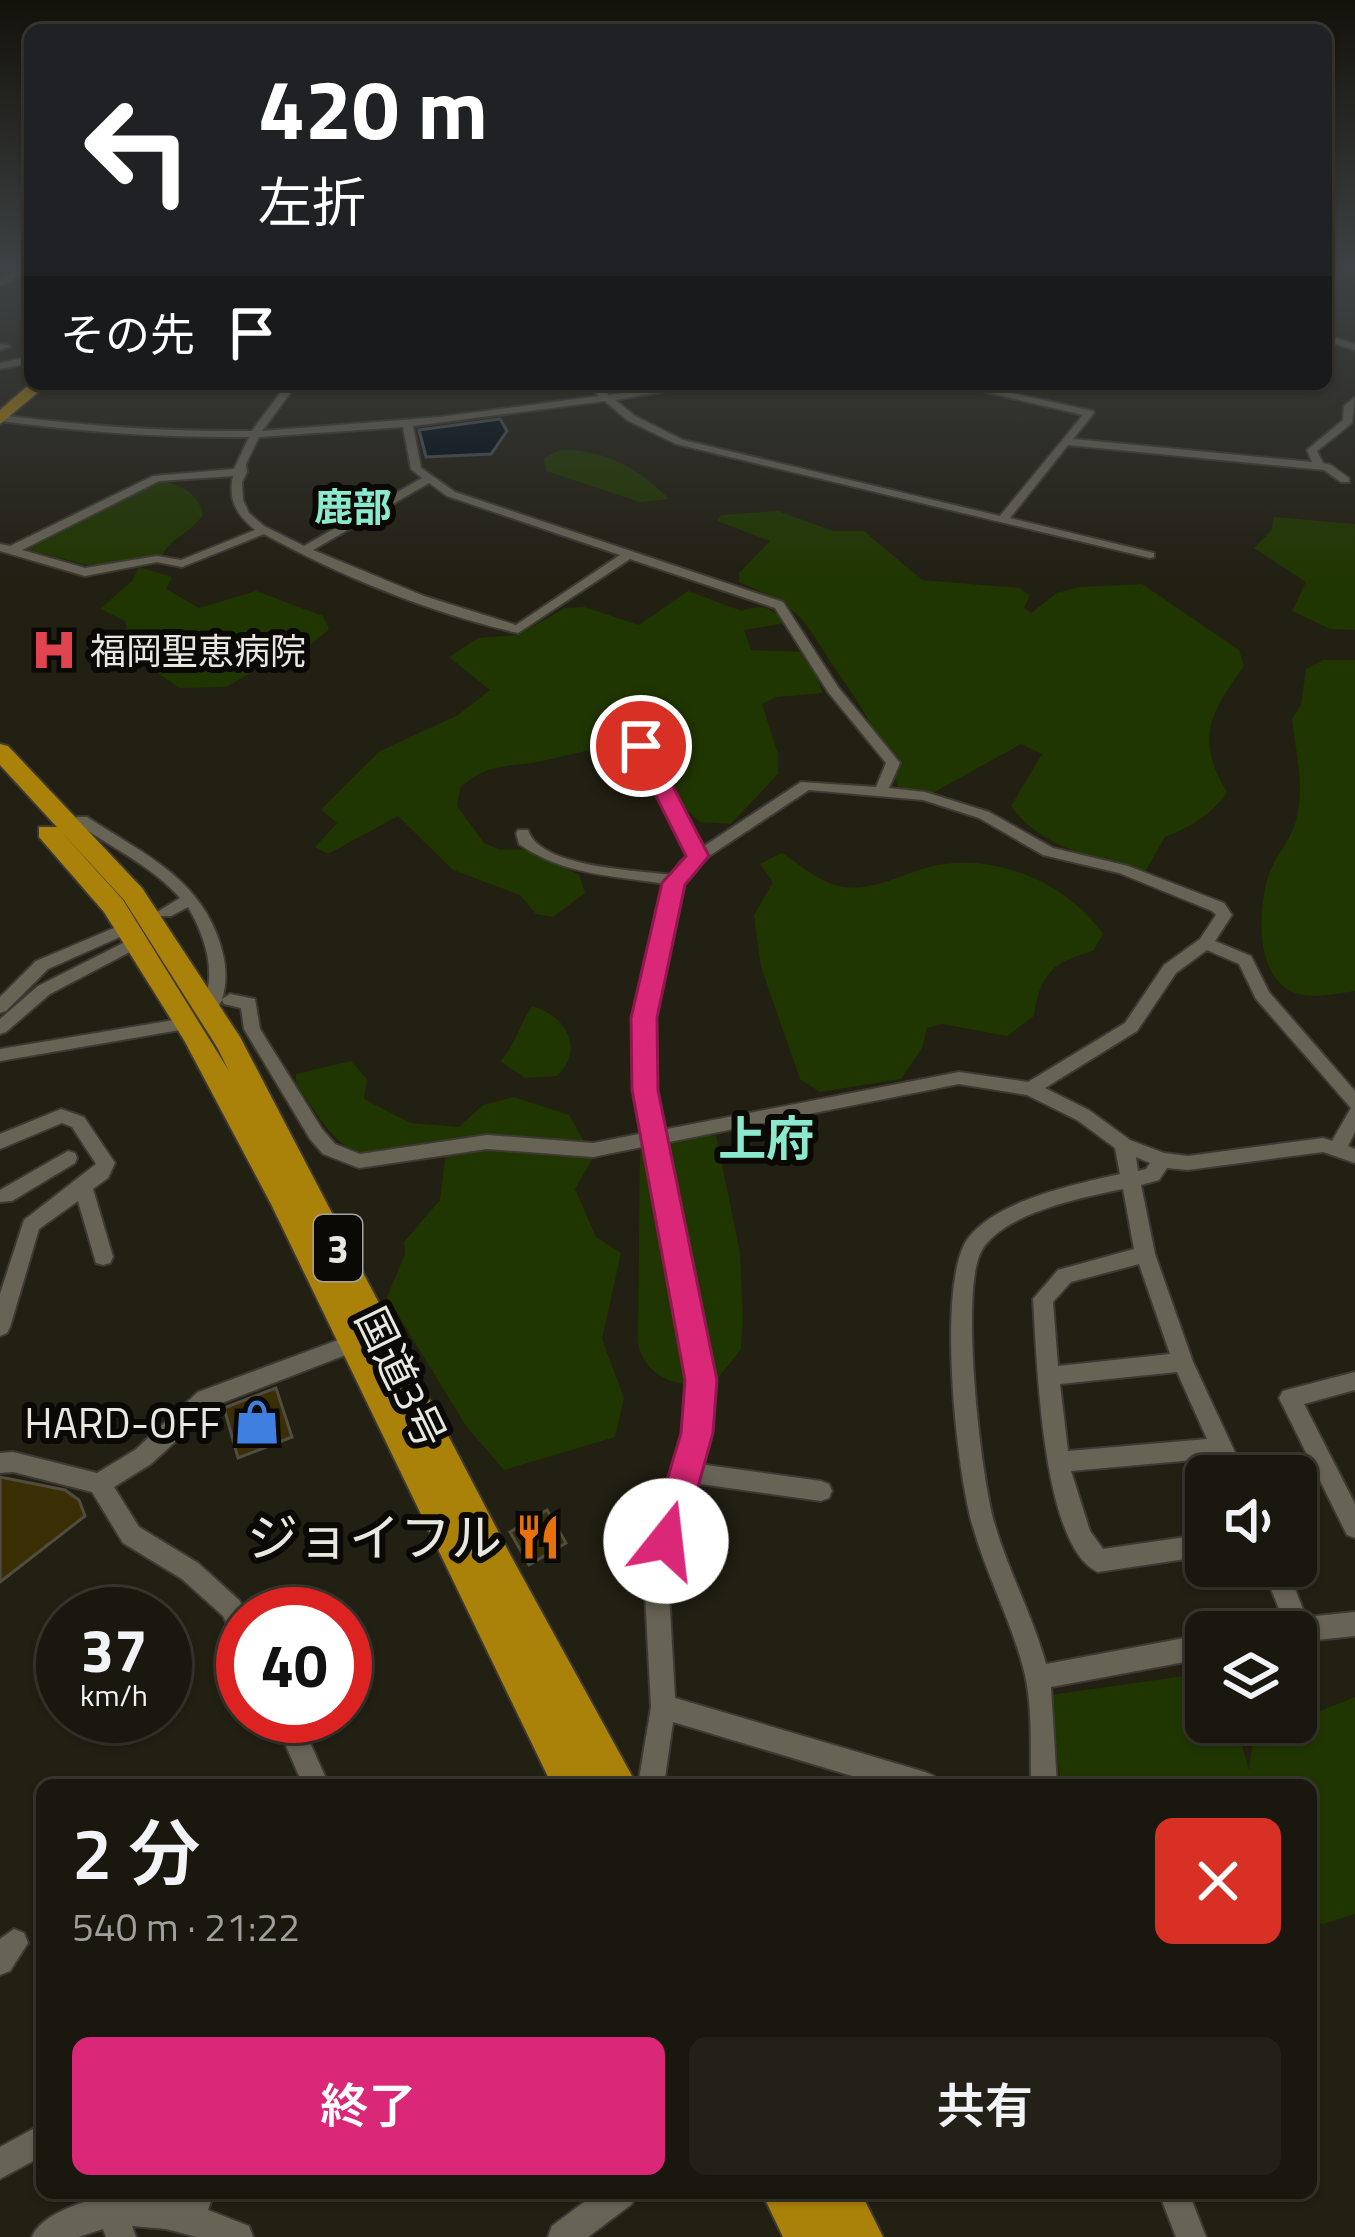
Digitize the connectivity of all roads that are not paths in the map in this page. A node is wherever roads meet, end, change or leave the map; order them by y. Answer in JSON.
{"nodes":[{"id":1,"x":24,"y":386,"type":"edge"},
{"id":2,"x":33,"y":390,"type":"edge"},
{"id":3,"x":287,"y":390,"type":"edge"},
{"id":4,"x":597,"y":390,"type":"edge"},
{"id":5,"x":660,"y":390,"type":"edge"},
{"id":6,"x":987,"y":390,"type":"edge"},
{"id":7,"x":605,"y":398,"type":"junction"},
{"id":8,"x":1355,"y":400,"type":"edge"},
{"id":9,"x":0,"y":407,"type":"edge"},
{"id":10,"x":0,"y":418,"type":"edge"},
{"id":11,"x":407,"y":422,"type":"junction"},
{"id":12,"x":251,"y":431,"type":"junction"},
{"id":13,"x":1068,"y":442,"type":"junction"},
{"id":14,"x":1319,"y":467,"type":"junction"},
{"id":15,"x":242,"y":472,"type":"junction"},
{"id":16,"x":427,"y":480,"type":"junction"},
{"id":17,"x":1346,"y":480,"type":"dead end"},
{"id":18,"x":1004,"y":518,"type":"junction"},
{"id":19,"x":264,"y":530,"type":"junction"},
{"id":20,"x":6,"y":549,"type":"edge"},
{"id":21,"x":304,"y":551,"type":"junction"},
{"id":22,"x":631,"y":553,"type":"junction"},
{"id":23,"x":1150,"y":555,"type":"dead end"},
{"id":24,"x":641,"y":746,"type":"dead end"},
{"id":25,"x":0,"y":752,"type":"edge"},
{"id":26,"x":0,"y":779,"type":"edge"},
{"id":27,"x":882,"y":789,"type":"junction"},
{"id":28,"x":69,"y":825,"type":"junction"},
{"id":29,"x":523,"y":832,"type":"dead end"},
{"id":30,"x":698,"y":856,"type":"junction"},
{"id":31,"x":676,"y":880,"type":"junction"},
{"id":32,"x":190,"y":899,"type":"junction"},
{"id":33,"x":165,"y":912,"type":"dead end"},
{"id":34,"x":126,"y":936,"type":"junction"},
{"id":35,"x":1206,"y":943,"type":"junction"},
{"id":36,"x":219,"y":1005,"type":"junction"},
{"id":37,"x":0,"y":1007,"type":"edge"},
{"id":38,"x":174,"y":1026,"type":"dead end"},
{"id":39,"x":0,"y":1028,"type":"edge"},
{"id":40,"x":0,"y":1054,"type":"edge"},
{"id":41,"x":1030,"y":1089,"type":"junction"},
{"id":42,"x":1355,"y":1103,"type":"edge"},
{"id":43,"x":1355,"y":1114,"type":"edge"},
{"id":44,"x":653,"y":1136,"type":"junction"},
{"id":45,"x":0,"y":1142,"type":"edge"},
{"id":46,"x":1124,"y":1145,"type":"junction"},
{"id":47,"x":1347,"y":1151,"type":"edge"},
{"id":48,"x":68,"y":1158,"type":"dead end"},
{"id":49,"x":1162,"y":1160,"type":"junction"},
{"id":50,"x":40,"y":1175,"type":"junction"},
{"id":51,"x":1133,"y":1179,"type":"junction"},
{"id":52,"x":83,"y":1186,"type":"junction"},
{"id":53,"x":5,"y":1196,"type":"dead end"},
{"id":54,"x":60,"y":1200,"type":"junction"},
{"id":55,"x":1145,"y":1254,"type":"junction"},
{"id":56,"x":103,"y":1257,"type":"dead end"},
{"id":57,"x":2,"y":1317,"type":"edge"},
{"id":58,"x":354,"y":1343,"type":"junction"},
{"id":59,"x":1183,"y":1363,"type":"junction"},
{"id":60,"x":1051,"y":1376,"type":"junction"},
{"id":61,"x":1355,"y":1381,"type":"edge"},
{"id":62,"x":1222,"y":1448,"type":"junction"},
{"id":63,"x":1225,"y":1455,"type":"edge"},
{"id":64,"x":1060,"y":1462,"type":"junction"},
{"id":65,"x":0,"y":1463,"type":"edge"},
{"id":66,"x":686,"y":1472,"type":"junction"},
{"id":67,"x":99,"y":1484,"type":"junction"},
{"id":68,"x":821,"y":1491,"type":"dead end"},
{"id":69,"x":1355,"y":1527,"type":"edge"},
{"id":70,"x":1185,"y":1549,"type":"edge"},
{"id":71,"x":216,"y":1594,"type":"edge"},
{"id":72,"x":1355,"y":1624,"type":"edge"},
{"id":73,"x":1317,"y":1627,"type":"edge"},
{"id":74,"x":1185,"y":1650,"type":"edge"},
{"id":75,"x":1037,"y":1678,"type":"junction"},
{"id":76,"x":663,"y":1707,"type":"junction"},
{"id":77,"x":297,"y":1743,"type":"edge"},
{"id":78,"x":870,"y":1777,"type":"edge"},
{"id":79,"x":313,"y":1779,"type":"edge"},
{"id":80,"x":571,"y":1779,"type":"edge"},
{"id":81,"x":613,"y":1779,"type":"edge"},
{"id":82,"x":652,"y":1779,"type":"edge"},
{"id":83,"x":1044,"y":1779,"type":"edge"},
{"id":84,"x":36,"y":2143,"type":"edge"},
{"id":85,"x":0,"y":2164,"type":"edge"},
{"id":86,"x":613,"y":2199,"type":"edge"},
{"id":87,"x":790,"y":2199,"type":"edge"},
{"id":88,"x":837,"y":2199,"type":"edge"},
{"id":89,"x":1176,"y":2199,"type":"edge"},
{"id":90,"x":195,"y":2205,"type":"edge"},
{"id":91,"x":115,"y":2223,"type":"edge"},
{"id":92,"x":47,"y":2237,"type":"edge"},
{"id":93,"x":238,"y":2237,"type":"edge"},
{"id":94,"x":563,"y":2237,"type":"edge"},
{"id":95,"x":811,"y":2237,"type":"edge"},
{"id":96,"x":857,"y":2237,"type":"edge"},
{"id":97,"x":1191,"y":2237,"type":"edge"}],
"edges":[{"from":1,"to":9,"type":"highway"},
{"from":2,"to":10,"type":"highway"},
{"from":3,"to":12,"type":"street"},
{"from":4,"to":7,"type":"street"},
{"from":5,"to":7,"type":"street"},
{"from":6,"to":13,"type":"street"},
{"from":7,"to":11,"type":"street"},
{"from":7,"to":18,"type":"street"},
{"from":8,"to":14,"type":"street"},
{"from":10,"to":12,"type":"street"},
{"from":11,"to":12,"type":"street"},
{"from":11,"to":16,"type":"street"},
{"from":12,"to":15,"type":"street"},
{"from":13,"to":14,"type":"street"},
{"from":13,"to":18,"type":"street"},
{"from":14,"to":17,"type":"street"},
{"from":15,"to":19,"type":"street"},
{"from":15,"to":20,"type":"street"},
{"from":16,"to":21,"type":"street"},
{"from":16,"to":22,"type":"street"},
{"from":18,"to":23,"type":"street"},
{"from":19,"to":20,"type":"street"},
{"from":19,"to":21,"type":"street"},
{"from":21,"to":22,"type":"street"},
{"from":22,"to":27,"type":"street"},
{"from":24,"to":30,"type":"street"},
{"from":25,"to":28,"type":"highway","name":"国道3号","number":"3"},
{"from":26,"to":34,"type":"highway","name":"国道3号","number":"3"},
{"from":27,"to":30,"type":"street"},
{"from":27,"to":35,"type":"street"},
{"from":28,"to":32,"type":"street"},
{"from":28,"to":36,"type":"highway","name":"国道3号","number":"3"},
{"from":29,"to":31,"type":"street"},
{"from":30,"to":31,"type":"street"},
{"from":31,"to":44,"type":"street"},
{"from":32,"to":33,"type":"street"},
{"from":32,"to":36,"type":"street"},
{"from":34,"to":37,"type":"street"},
{"from":34,"to":39,"type":"street"},
{"from":34,"to":58,"type":"highway","name":"国道3号","number":"3"},
{"from":35,"to":41,"type":"street"},
{"from":35,"to":42,"type":"street"},
{"from":36,"to":44,"type":"street"},
{"from":36,"to":81,"type":"highway","name":"国道3号","number":"3"},
{"from":38,"to":40,"type":"street"},
{"from":41,"to":44,"type":"street"},
{"from":41,"to":46,"type":"street"},
{"from":43,"to":47,"type":"street"},
{"from":44,"to":66,"type":"street"},
{"from":45,"to":52,"type":"street"},
{"from":46,"to":49,"type":"street"},
{"from":46,"to":51,"type":"street"},
{"from":47,"to":49,"type":"street"},
{"from":48,"to":50,"type":"street"},
{"from":49,"to":51,"type":"street"},
{"from":50,"to":53,"type":"street"},
{"from":50,"to":54,"type":"street"},
{"from":51,"to":55,"type":"street"},
{"from":51,"to":75,"type":"street"},
{"from":52,"to":54,"type":"street"},
{"from":52,"to":56,"type":"street"},
{"from":54,"to":57,"type":"street"},
{"from":55,"to":59,"type":"street"},
{"from":55,"to":60,"type":"street"},
{"from":58,"to":67,"type":"street"},
{"from":58,"to":80,"type":"highway","name":"国道3号","number":"3"},
{"from":59,"to":60,"type":"street"},
{"from":59,"to":62,"type":"street"},
{"from":60,"to":64,"type":"street"},
{"from":61,"to":69,"type":"street"},
{"from":62,"to":63,"type":"street"},
{"from":62,"to":64,"type":"street"},
{"from":64,"to":70,"type":"street"},
{"from":65,"to":67,"type":"street"},
{"from":66,"to":68,"type":"street"},
{"from":66,"to":76,"type":"street"},
{"from":67,"to":71,"type":"street"},
{"from":72,"to":73,"type":"street"},
{"from":74,"to":75,"type":"street"},
{"from":75,"to":83,"type":"street"},
{"from":76,"to":78,"type":"street"},
{"from":76,"to":82,"type":"street"},
{"from":77,"to":79,"type":"street"},
{"from":84,"to":85,"type":"street"},
{"from":86,"to":94,"type":"street"},
{"from":87,"to":95,"type":"highway"},
{"from":88,"to":96,"type":"highway"},
{"from":89,"to":97,"type":"street"},
{"from":90,"to":91,"type":"street"},
{"from":90,"to":93,"type":"street"},
{"from":91,"to":92,"type":"street"}]}
